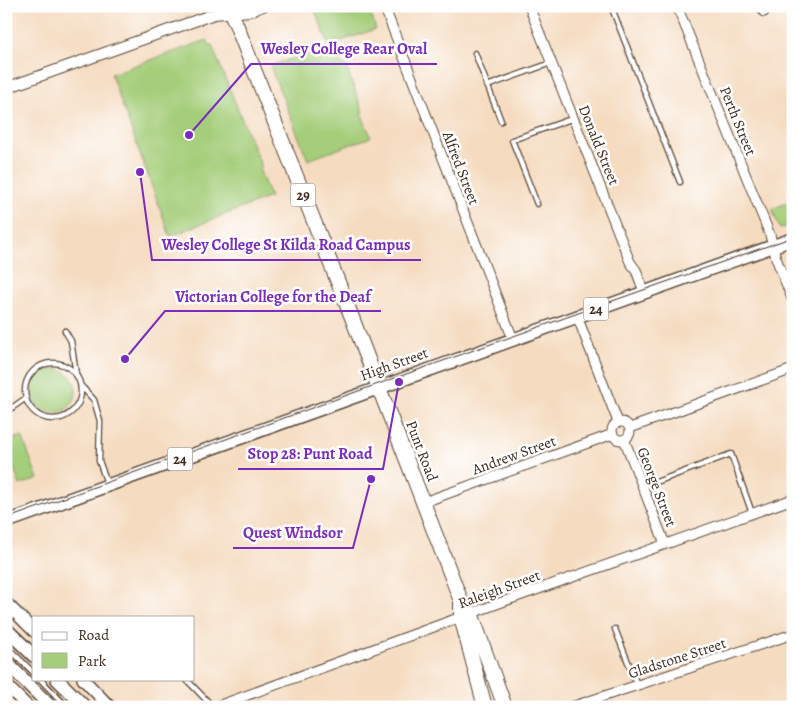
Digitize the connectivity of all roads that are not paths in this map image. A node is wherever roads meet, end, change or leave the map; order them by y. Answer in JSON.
{"nodes":[{"id":1,"x":264,"y":6,"type":"edge"},
{"id":2,"x":384,"y":6,"type":"edge"},
{"id":3,"x":529,"y":6,"type":"edge"},
{"id":4,"x":611,"y":6,"type":"edge"},
{"id":5,"x":678,"y":6,"type":"edge"},
{"id":6,"x":229,"y":9,"type":"edge"},
{"id":7,"x":475,"y":53,"type":"dead end"},
{"id":8,"x":551,"y":63,"type":"junction"},
{"id":9,"x":487,"y":86,"type":"junction"},
{"id":10,"x":6,"y":88,"type":"edge"},
{"id":11,"x":574,"y":118,"type":"junction"},
{"id":12,"x":501,"y":122,"type":"dead end"},
{"id":13,"x":680,"y":182,"type":"dead end"},
{"id":14,"x":537,"y":204,"type":"dead end"},
{"id":15,"x":793,"y":239,"type":"edge"},
{"id":16,"x":773,"y":246,"type":"junction"},
{"id":17,"x":644,"y":292,"type":"junction"},
{"id":18,"x":793,"y":301,"type":"edge"},
{"id":19,"x":577,"y":316,"type":"junction"},
{"id":20,"x":64,"y":331,"type":"dead end"},
{"id":21,"x":513,"y":339,"type":"junction"},
{"id":22,"x":793,"y":369,"type":"edge"},
{"id":23,"x":76,"y":374,"type":"junction"},
{"id":24,"x":80,"y":384,"type":"junction"},
{"id":25,"x":379,"y":387,"type":"junction"},
{"id":26,"x":26,"y":398,"type":"junction"},
{"id":27,"x":6,"y":412,"type":"edge"},
{"id":28,"x":618,"y":422,"type":"junction"},
{"id":29,"x":630,"y":428,"type":"junction"},
{"id":30,"x":613,"y":434,"type":"junction"},
{"id":31,"x":624,"y":439,"type":"junction"},
{"id":32,"x":108,"y":485,"type":"junction"},
{"id":33,"x":643,"y":487,"type":"junction"},
{"id":34,"x":792,"y":501,"type":"edge"},
{"id":35,"x":424,"y":502,"type":"junction"},
{"id":36,"x":752,"y":513,"type":"junction"},
{"id":37,"x":6,"y":522,"type":"edge"},
{"id":38,"x":665,"y":544,"type":"junction"},
{"id":39,"x":6,"y":604,"type":"edge"},
{"id":40,"x":466,"y":615,"type":"junction"},
{"id":41,"x":6,"y":629,"type":"edge"},
{"id":42,"x":32,"y":629,"type":"edge"},
{"id":43,"x":615,"y":629,"type":"dead end"},
{"id":44,"x":793,"y":634,"type":"edge"},
{"id":45,"x":6,"y":646,"type":"edge"},
{"id":46,"x":32,"y":654,"type":"edge"},
{"id":47,"x":6,"y":662,"type":"edge"},
{"id":48,"x":32,"y":671,"type":"edge"},
{"id":49,"x":41,"y":680,"type":"edge"},
{"id":50,"x":58,"y":680,"type":"edge"},
{"id":51,"x":83,"y":680,"type":"edge"},
{"id":52,"x":187,"y":680,"type":"edge"},
{"id":53,"x":6,"y":685,"type":"edge"},
{"id":54,"x":637,"y":686,"type":"junction"},
{"id":55,"x":28,"y":707,"type":"edge"},
{"id":56,"x":51,"y":707,"type":"edge"},
{"id":57,"x":67,"y":707,"type":"edge"},
{"id":58,"x":85,"y":707,"type":"edge"},
{"id":59,"x":110,"y":707,"type":"edge"},
{"id":60,"x":214,"y":707,"type":"edge"},
{"id":61,"x":485,"y":707,"type":"edge"},
{"id":62,"x":506,"y":707,"type":"edge"},
{"id":63,"x":571,"y":707,"type":"edge"}],
"edges":[{"from":1,"to":6,"type":"street"},
{"from":2,"to":21,"type":"street","name":"Alfred Street"},
{"from":3,"to":8,"type":"street","name":"Donald Street"},
{"from":4,"to":13,"type":"lane"},
{"from":5,"to":16,"type":"street","name":"Perth Street"},
{"from":6,"to":10,"type":"street"},
{"from":6,"to":25,"type":"highway","name":"Punt Road","number":"29"},
{"from":7,"to":9,"type":"lane"},
{"from":8,"to":9,"type":"lane"},
{"from":8,"to":11,"type":"street","name":"Donald Street"},
{"from":9,"to":12,"type":"lane"},
{"from":11,"to":14,"type":"lane"},
{"from":11,"to":17,"type":"street","name":"Donald Street"},
{"from":15,"to":16,"type":"main road","name":"High Street","number":"24"},
{"from":16,"to":17,"type":"main road","name":"High Street","number":"24"},
{"from":16,"to":18,"type":"street","name":"Perth Street"},
{"from":17,"to":19,"type":"main road","name":"High Street","number":"24"},
{"from":19,"to":21,"type":"main road","name":"High Street","number":"24"},
{"from":19,"to":28,"type":"street"},
{"from":20,"to":23,"type":"lane"},
{"from":21,"to":25,"type":"main road","name":"High Street","number":"24"},
{"from":22,"to":29,"type":"street"},
{"from":23,"to":24,"type":"lane"},
{"from":23,"to":26,"type":"lane"},
{"from":24,"to":26,"type":"lane"},
{"from":24,"to":32,"type":"lane"},
{"from":25,"to":32,"type":"main road","name":"High Street","number":"24"},
{"from":25,"to":35,"type":"highway","name":"Punt Road","number":"29"},
{"from":26,"to":27,"type":"lane"},
{"from":28,"to":29,"type":"street"},
{"from":28,"to":30,"type":"street"},
{"from":29,"to":31,"type":"street"},
{"from":30,"to":31,"type":"street"},
{"from":30,"to":35,"type":"street","name":"Andrew Street"},
{"from":31,"to":33,"type":"street","name":"George Street"},
{"from":32,"to":37,"type":"main road","name":"High Street","number":"24"},
{"from":33,"to":36,"type":"lane"},
{"from":33,"to":38,"type":"street","name":"George Street"},
{"from":34,"to":36,"type":"street","name":"Raleigh Street"},
{"from":35,"to":40,"type":"highway","name":"Punt Road","number":"29"},
{"from":36,"to":38,"type":"street","name":"Raleigh Street"},
{"from":38,"to":40,"type":"street","name":"Raleigh Street"},
{"from":39,"to":42,"type":"main road"},
{"from":40,"to":60,"type":"street","name":"Raleigh Street"},
{"from":40,"to":61,"type":"highway","name":"Punt Road","number":"29"},
{"from":40,"to":62,"type":"highway","name":"Punt Road","number":"29"},
{"from":41,"to":46,"type":"main road"},
{"from":43,"to":54,"type":"lane"},
{"from":44,"to":54,"type":"street","name":"Gladstone Street"},
{"from":45,"to":48,"type":"lane"},
{"from":47,"to":56,"type":"main road"},
{"from":49,"to":57,"type":"lane"},
{"from":50,"to":58,"type":"main road"},
{"from":51,"to":59,"type":"main road"},
{"from":52,"to":60,"type":"lane"},
{"from":53,"to":55,"type":"main road"},
{"from":54,"to":63,"type":"street","name":"Gladstone Street"}]}
